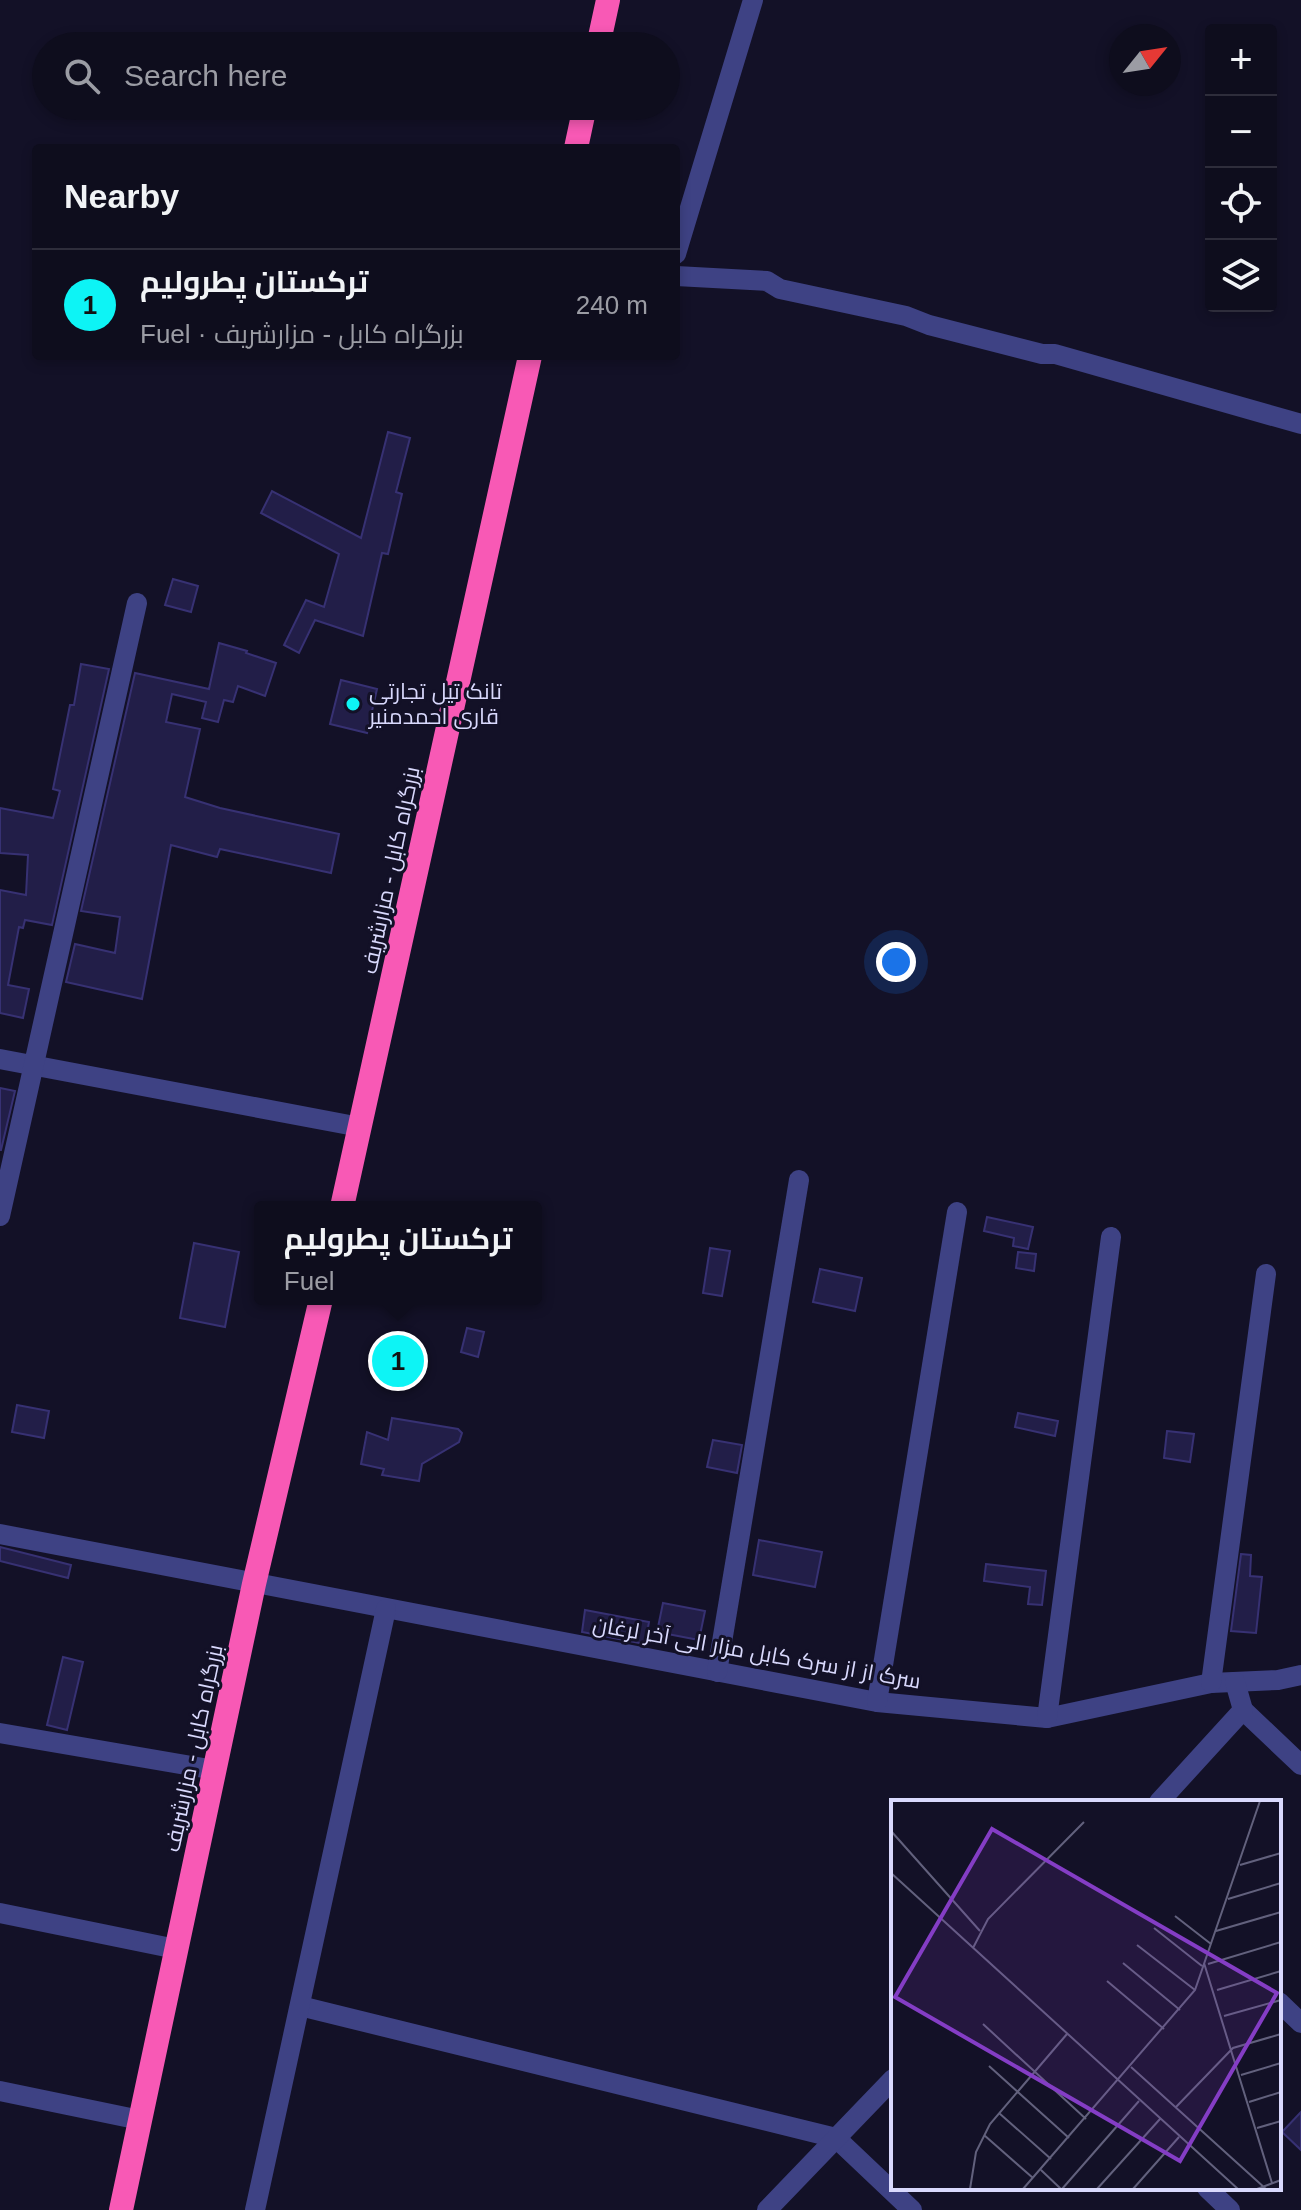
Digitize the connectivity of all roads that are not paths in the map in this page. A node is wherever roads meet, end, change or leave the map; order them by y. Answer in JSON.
{"nodes":[{"id":1,"x":608,"y":0,"type":"edge"},
{"id":2,"x":753,"y":0,"type":"edge"},
{"id":3,"x":601,"y":32,"type":"edge"},
{"id":4,"x":582,"y":120,"type":"edge"},
{"id":5,"x":577,"y":144,"type":"edge"},
{"id":6,"x":680,"y":241,"type":"edge"},
{"id":7,"x":680,"y":276,"type":"edge"},
{"id":8,"x":529,"y":360,"type":"edge"},
{"id":9,"x":1301,"y":424,"type":"edge"},
{"id":10,"x":137,"y":603,"type":"dead end"},
{"id":11,"x":0,"y":1059,"type":"edge"},
{"id":12,"x":33,"y":1066,"type":"junction"},
{"id":13,"x":360,"y":1127,"type":"junction"},
{"id":14,"x":799,"y":1180,"type":"dead end"},
{"id":15,"x":343,"y":1201,"type":"edge"},
{"id":16,"x":957,"y":1212,"type":"dead end"},
{"id":17,"x":0,"y":1216,"type":"edge"},
{"id":18,"x":1111,"y":1237,"type":"dead end"},
{"id":19,"x":1266,"y":1274,"type":"dead end"},
{"id":20,"x":320,"y":1305,"type":"edge"},
{"id":21,"x":0,"y":1534,"type":"edge"},
{"id":22,"x":254,"y":1584,"type":"junction"},
{"id":23,"x":386,"y":1609,"type":"junction"},
{"id":24,"x":717,"y":1672,"type":"junction"},
{"id":25,"x":1301,"y":1675,"type":"edge"},
{"id":26,"x":1235,"y":1682,"type":"junction"},
{"id":27,"x":1211,"y":1683,"type":"junction"},
{"id":28,"x":877,"y":1702,"type":"junction"},
{"id":29,"x":1243,"y":1710,"type":"junction"},
{"id":30,"x":1047,"y":1718,"type":"junction"},
{"id":31,"x":0,"y":1733,"type":"edge"},
{"id":32,"x":1301,"y":1765,"type":"edge"},
{"id":33,"x":215,"y":1770,"type":"junction"},
{"id":34,"x":1161,"y":1800,"type":"edge"},
{"id":35,"x":0,"y":1913,"type":"edge"},
{"id":36,"x":176,"y":1949,"type":"junction"},
{"id":37,"x":1281,"y":2004,"type":"edge"},
{"id":38,"x":300,"y":2006,"type":"junction"},
{"id":39,"x":1301,"y":2023,"type":"edge"},
{"id":40,"x":891,"y":2081,"type":"edge"},
{"id":41,"x":0,"y":2091,"type":"edge"},
{"id":42,"x":140,"y":2120,"type":"junction"},
{"id":43,"x":836,"y":2138,"type":"junction"},
{"id":44,"x":1209,"y":2190,"type":"edge"},
{"id":45,"x":121,"y":2210,"type":"edge"},
{"id":46,"x":255,"y":2210,"type":"edge"},
{"id":47,"x":767,"y":2210,"type":"edge"},
{"id":48,"x":912,"y":2210,"type":"edge"},
{"id":49,"x":1230,"y":2210,"type":"edge"}],
"edges":[{"from":1,"to":3,"type":"highway"},
{"from":2,"to":6,"type":"street"},
{"from":4,"to":5,"type":"highway"},
{"from":7,"to":9,"type":"street"},
{"from":8,"to":13,"type":"highway","name":"بزرگراه کابل - مزارشریف"},
{"from":10,"to":12,"type":"street"},
{"from":11,"to":12,"type":"street"},
{"from":12,"to":13,"type":"street"},
{"from":12,"to":17,"type":"street"},
{"from":13,"to":15,"type":"highway","name":"بزرگراه کابل - مزارشریف"},
{"from":14,"to":24,"type":"street"},
{"from":16,"to":28,"type":"street"},
{"from":18,"to":30,"type":"street"},
{"from":19,"to":27,"type":"street"},
{"from":20,"to":22,"type":"highway","name":"بزرگراه کابل - مزارشریف"},
{"from":21,"to":22,"type":"street","name":"سرک از از سرک کابل مزار الی آخر لرغان"},
{"from":22,"to":23,"type":"street","name":"سرک از از سرک کابل مزار الی آخر لرغان"},
{"from":22,"to":33,"type":"highway","name":"بزرگراه کابل - مزارشریف"},
{"from":23,"to":24,"type":"street","name":"سرک از از سرک کابل مزار الی آخر لرغان"},
{"from":23,"to":38,"type":"street"},
{"from":24,"to":28,"type":"street","name":"سرک از از سرک کابل مزار الی آخر لرغان"},
{"from":25,"to":26,"type":"street","name":"سرک از از سرک کابل مزار الی آخر لرغان"},
{"from":26,"to":27,"type":"street","name":"سرک از از سرک کابل مزار الی آخر لرغان"},
{"from":26,"to":29,"type":"street"},
{"from":27,"to":30,"type":"street","name":"سرک از از سرک کابل مزار الی آخر لرغان"},
{"from":28,"to":30,"type":"street","name":"سرک از از سرک کابل مزار الی آخر لرغان"},
{"from":29,"to":32,"type":"street"},
{"from":29,"to":34,"type":"street"},
{"from":31,"to":33,"type":"street"},
{"from":33,"to":36,"type":"highway","name":"بزرگراه کابل - مزارشریف"},
{"from":35,"to":36,"type":"street"},
{"from":36,"to":42,"type":"highway","name":"بزرگراه کابل - مزارشریف"},
{"from":37,"to":39,"type":"street"},
{"from":38,"to":43,"type":"street"},
{"from":38,"to":46,"type":"street"},
{"from":40,"to":43,"type":"street"},
{"from":41,"to":42,"type":"street"},
{"from":42,"to":45,"type":"highway","name":"بزرگراه کابل - مزارشریف"},
{"from":43,"to":47,"type":"street"},
{"from":43,"to":48,"type":"street"},
{"from":44,"to":49,"type":"street"}]}
